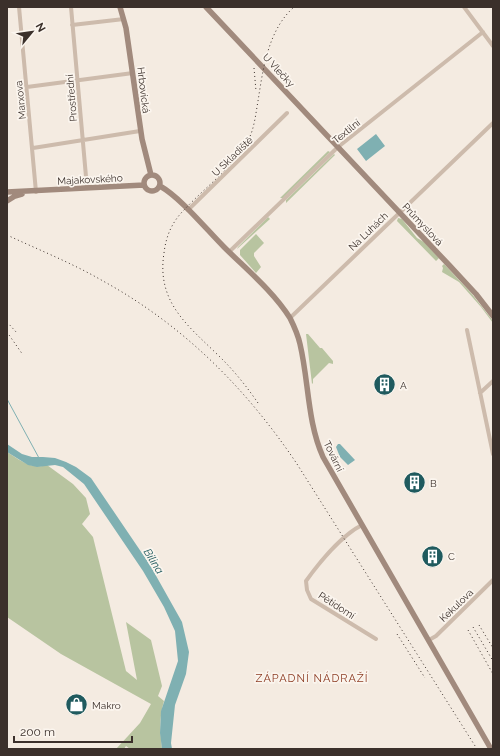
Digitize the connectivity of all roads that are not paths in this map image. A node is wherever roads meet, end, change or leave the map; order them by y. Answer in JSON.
{"nodes":[{"id":1,"x":20,"y":7,"type":"edge"},
{"id":2,"x":71,"y":7,"type":"edge"},
{"id":3,"x":120,"y":7,"type":"edge"},
{"id":4,"x":206,"y":7,"type":"edge"},
{"id":5,"x":464,"y":7,"type":"edge"},
{"id":6,"x":124,"y":19,"type":"junction"},
{"id":7,"x":72,"y":25,"type":"junction"},
{"id":8,"x":483,"y":32,"type":"junction"},
{"id":9,"x":493,"y":46,"type":"edge"},
{"id":10,"x":133,"y":73,"type":"junction"},
{"id":11,"x":78,"y":81,"type":"junction"},
{"id":12,"x":27,"y":87,"type":"junction"},
{"id":13,"x":287,"y":113,"type":"dead end"},
{"id":14,"x":493,"y":123,"type":"edge"},
{"id":15,"x":140,"y":131,"type":"junction"},
{"id":16,"x":82,"y":140,"type":"junction"},
{"id":17,"x":338,"y":147,"type":"junction"},
{"id":18,"x":33,"y":148,"type":"junction"},
{"id":19,"x":151,"y":175,"type":"junction"},
{"id":20,"x":144,"y":185,"type":"junction"},
{"id":21,"x":160,"y":186,"type":"junction"},
{"id":22,"x":87,"y":188,"type":"junction"},
{"id":23,"x":7,"y":192,"type":"edge"},
{"id":24,"x":36,"y":192,"type":"junction"},
{"id":25,"x":7,"y":201,"type":"edge"},
{"id":26,"x":188,"y":210,"type":"junction"},
{"id":27,"x":400,"y":212,"type":"junction"},
{"id":28,"x":229,"y":252,"type":"junction"},
{"id":29,"x":493,"y":316,"type":"edge"},
{"id":30,"x":290,"y":318,"type":"junction"},
{"id":31,"x":467,"y":330,"type":"dead end"},
{"id":32,"x":493,"y":380,"type":"edge"},
{"id":33,"x":480,"y":392,"type":"junction"},
{"id":34,"x":493,"y":454,"type":"edge"},
{"id":35,"x":362,"y":525,"type":"junction"},
{"id":36,"x":493,"y":580,"type":"edge"},
{"id":37,"x":376,"y":639,"type":"dead end"},
{"id":38,"x":429,"y":640,"type":"junction"},
{"id":39,"x":491,"y":749,"type":"edge"}],
"edges":[{"from":1,"to":12,"type":"street","name":"Marxova"},
{"from":2,"to":7,"type":"street","name":"Prostřední"},
{"from":3,"to":6,"type":"street","name":"Hrbovická"},
{"from":4,"to":17,"type":"street","name":"U Vlečky"},
{"from":5,"to":8,"type":"street"},
{"from":6,"to":7,"type":"street"},
{"from":6,"to":10,"type":"street","name":"Hrbovická"},
{"from":7,"to":11,"type":"street","name":"Prostřední"},
{"from":8,"to":9,"type":"street"},
{"from":8,"to":17,"type":"street","name":"Textilní"},
{"from":10,"to":11,"type":"street"},
{"from":10,"to":15,"type":"street","name":"Hrbovická"},
{"from":11,"to":12,"type":"street"},
{"from":11,"to":16,"type":"street","name":"Prostřední"},
{"from":12,"to":18,"type":"street","name":"Marxova"},
{"from":13,"to":26,"type":"street","name":"U Skladiště"},
{"from":14,"to":27,"type":"street","name":"Na Luhách"},
{"from":15,"to":16,"type":"street"},
{"from":15,"to":19,"type":"street","name":"Hrbovická"},
{"from":16,"to":18,"type":"street"},
{"from":16,"to":22,"type":"street","name":"Prostřední"},
{"from":17,"to":27,"type":"street","name":"Průmyslová"},
{"from":17,"to":28,"type":"street","name":"Textilní"},
{"from":18,"to":24,"type":"street","name":"Marxova"},
{"from":19,"to":20,"type":"street"},
{"from":19,"to":21,"type":"street"},
{"from":20,"to":21,"type":"street"},
{"from":20,"to":22,"type":"street","name":"Majakovského"},
{"from":21,"to":26,"type":"street","name":"Tovární"},
{"from":22,"to":24,"type":"street","name":"Majakovského"},
{"from":23,"to":24,"type":"street","name":"Majakovského"},
{"from":24,"to":25,"type":"street","name":"Majakovského"},
{"from":26,"to":28,"type":"street","name":"Tovární"},
{"from":27,"to":29,"type":"street","name":"Průmyslová"},
{"from":27,"to":30,"type":"street","name":"Na Luhách"},
{"from":28,"to":30,"type":"street","name":"Tovární"},
{"from":30,"to":35,"type":"street","name":"Tovární"},
{"from":31,"to":33,"type":"street"},
{"from":32,"to":33,"type":"street"},
{"from":33,"to":34,"type":"street"},
{"from":35,"to":37,"type":"street","name":"Pětidomí"},
{"from":35,"to":38,"type":"street","name":"Tovární"},
{"from":36,"to":38,"type":"street","name":"Kekulova"},
{"from":38,"to":39,"type":"street","name":"Tovární"}]}
